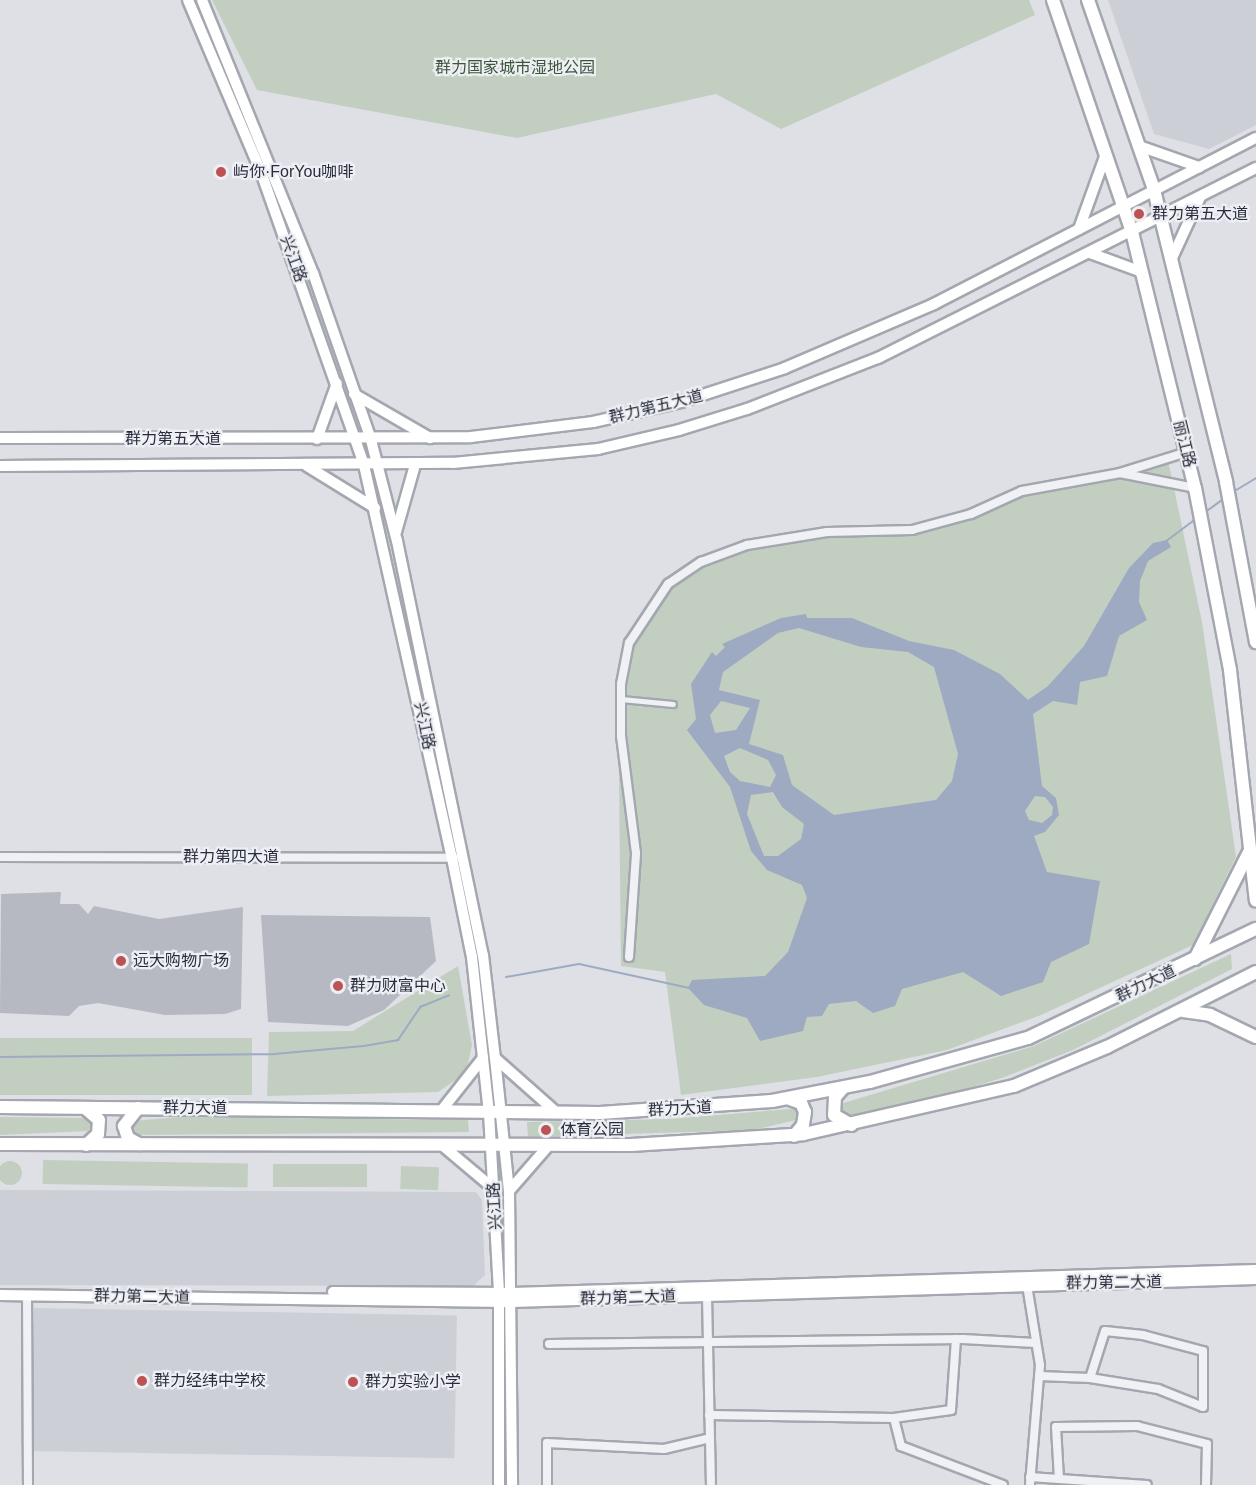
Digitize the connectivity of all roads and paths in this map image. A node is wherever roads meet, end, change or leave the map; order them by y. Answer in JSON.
{"nodes":[{"id":1,"x":188,"y":0,"type":"edge"},
{"id":2,"x":202,"y":0,"type":"edge"},
{"id":3,"x":1053,"y":0,"type":"edge"},
{"id":4,"x":1088,"y":0,"type":"edge"},
{"id":5,"x":1256,"y":138,"type":"edge"},
{"id":6,"x":1139,"y":146,"type":"junction"},
{"id":7,"x":1106,"y":154,"type":"junction"},
{"id":8,"x":1199,"y":167,"type":"junction"},
{"id":9,"x":1256,"y":168,"type":"edge"},
{"id":10,"x":1154,"y":190,"type":"junction"},
{"id":11,"x":1200,"y":196,"type":"junction"},
{"id":12,"x":1124,"y":206,"type":"junction"},
{"id":13,"x":1161,"y":217,"type":"junction"},
{"id":14,"x":1079,"y":229,"type":"junction"},
{"id":15,"x":1132,"y":232,"type":"junction"},
{"id":16,"x":1090,"y":253,"type":"junction"},
{"id":17,"x":1172,"y":258,"type":"junction"},
{"id":18,"x":1142,"y":272,"type":"junction"},
{"id":19,"x":337,"y":384,"type":"junction"},
{"id":20,"x":354,"y":394,"type":"junction"},
{"id":21,"x":0,"y":438,"type":"edge"},
{"id":22,"x":317,"y":439,"type":"junction"},
{"id":23,"x":355,"y":439,"type":"junction"},
{"id":24,"x":430,"y":439,"type":"junction"},
{"id":25,"x":371,"y":440,"type":"junction"},
{"id":26,"x":1187,"y":452,"type":"junction"},
{"id":27,"x":364,"y":465,"type":"junction"},
{"id":28,"x":415,"y":465,"type":"junction"},
{"id":29,"x":0,"y":466,"type":"edge"},
{"id":30,"x":307,"y":466,"type":"junction"},
{"id":31,"x":379,"y":466,"type":"junction"},
{"id":32,"x":1119,"y":473,"type":"junction"},
{"id":33,"x":1195,"y":488,"type":"junction"},
{"id":34,"x":375,"y":508,"type":"junction"},
{"id":35,"x":395,"y":536,"type":"junction"},
{"id":36,"x":1256,"y":642,"type":"edge"},
{"id":37,"x":621,"y":699,"type":"junction"},
{"id":38,"x":673,"y":704,"type":"dead end"},
{"id":39,"x":1250,"y":848,"type":"junction"},
{"id":40,"x":0,"y":857,"type":"edge"},
{"id":41,"x":457,"y":858,"type":"junction"},
{"id":42,"x":1256,"y":901,"type":"edge"},
{"id":43,"x":1256,"y":929,"type":"edge"},
{"id":44,"x":629,"y":957,"type":"dead end"},
{"id":45,"x":1195,"y":960,"type":"junction"},
{"id":46,"x":1256,"y":972,"type":"edge"},
{"id":47,"x":483,"y":1002,"type":"junction"},
{"id":48,"x":1182,"y":1010,"type":"junction"},
{"id":49,"x":1256,"y":1037,"type":"edge"},
{"id":50,"x":483,"y":1058,"type":"junction"},
{"id":51,"x":495,"y":1058,"type":"junction"},
{"id":52,"x":842,"y":1089,"type":"junction"},
{"id":53,"x":790,"y":1099,"type":"junction"},
{"id":54,"x":0,"y":1107,"type":"edge"},
{"id":55,"x":84,"y":1108,"type":"junction"},
{"id":56,"x":138,"y":1108,"type":"junction"},
{"id":57,"x":441,"y":1111,"type":"junction"},
{"id":58,"x":556,"y":1112,"type":"junction"},
{"id":59,"x":496,"y":1113,"type":"junction"},
{"id":60,"x":854,"y":1125,"type":"junction"},
{"id":61,"x":794,"y":1136,"type":"junction"},
{"id":62,"x":0,"y":1144,"type":"edge"},
{"id":63,"x":86,"y":1144,"type":"junction"},
{"id":64,"x":139,"y":1145,"type":"junction"},
{"id":65,"x":506,"y":1145,"type":"junction"},
{"id":66,"x":549,"y":1145,"type":"junction"},
{"id":67,"x":443,"y":1146,"type":"junction"},
{"id":68,"x":491,"y":1146,"type":"junction"},
{"id":69,"x":494,"y":1189,"type":"junction"},
{"id":70,"x":509,"y":1191,"type":"junction"},
{"id":71,"x":1256,"y":1270,"type":"edge"},
{"id":72,"x":1256,"y":1279,"type":"edge"},
{"id":73,"x":1027,"y":1285,"type":"junction"},
{"id":74,"x":0,"y":1293,"type":"edge"},
{"id":75,"x":27,"y":1295,"type":"junction"},
{"id":76,"x":707,"y":1296,"type":"junction"},
{"id":77,"x":499,"y":1297,"type":"junction"},
{"id":78,"x":512,"y":1297,"type":"junction"},
{"id":79,"x":956,"y":1339,"type":"junction"},
{"id":80,"x":707,"y":1342,"type":"junction"},
{"id":81,"x":1035,"y":1343,"type":"junction"},
{"id":82,"x":549,"y":1344,"type":"dead end"},
{"id":83,"x":1039,"y":1376,"type":"junction"},
{"id":84,"x":1090,"y":1378,"type":"junction"},
{"id":85,"x":709,"y":1415,"type":"junction"},
{"id":86,"x":894,"y":1418,"type":"junction"},
{"id":87,"x":710,"y":1438,"type":"junction"},
{"id":88,"x":1059,"y":1479,"type":"junction"},
{"id":89,"x":1030,"y":1481,"type":"edge"},
{"id":90,"x":28,"y":1485,"type":"edge"},
{"id":91,"x":498,"y":1485,"type":"edge"},
{"id":92,"x":512,"y":1485,"type":"edge"},
{"id":93,"x":547,"y":1485,"type":"edge"},
{"id":94,"x":711,"y":1485,"type":"edge"},
{"id":95,"x":1003,"y":1485,"type":"edge"},
{"id":96,"x":1147,"y":1485,"type":"edge"},
{"id":97,"x":1206,"y":1485,"type":"edge"}],
"edges":[{"from":1,"to":19,"type":"main road","name":"兴江路"},
{"from":2,"to":20,"type":"main road","name":"兴江路"},
{"from":3,"to":7,"type":"main road","name":"丽江路"},
{"from":4,"to":6,"type":"main road","name":"丽江路"},
{"from":5,"to":8,"type":"main road","name":"群力第五大道"},
{"from":6,"to":8,"type":"main road"},
{"from":6,"to":10,"type":"main road","name":"丽江路"},
{"from":7,"to":12,"type":"main road","name":"丽江路"},
{"from":7,"to":14,"type":"main road"},
{"from":8,"to":10,"type":"main road","name":"群力第五大道"},
{"from":9,"to":11,"type":"main road","name":"群力第五大道"},
{"from":10,"to":12,"type":"main road","name":"群力第五大道"},
{"from":10,"to":13,"type":"main road","name":"丽江路"},
{"from":11,"to":13,"type":"main road","name":"群力第五大道"},
{"from":11,"to":17,"type":"main road"},
{"from":12,"to":14,"type":"main road","name":"群力第五大道"},
{"from":12,"to":15,"type":"main road","name":"丽江路"},
{"from":13,"to":15,"type":"main road","name":"群力第五大道"},
{"from":13,"to":17,"type":"main road","name":"丽江路"},
{"from":14,"to":24,"type":"main road","name":"群力第五大道"},
{"from":15,"to":16,"type":"main road","name":"群力第五大道"},
{"from":15,"to":18,"type":"main road","name":"丽江路"},
{"from":16,"to":18,"type":"main road"},
{"from":16,"to":28,"type":"main road","name":"群力第五大道"},
{"from":17,"to":36,"type":"main road","name":"丽江路"},
{"from":18,"to":26,"type":"main road","name":"丽江路"},
{"from":19,"to":22,"type":"main road"},
{"from":19,"to":23,"type":"main road","name":"兴江路"},
{"from":20,"to":24,"type":"main road"},
{"from":20,"to":25,"type":"main road","name":"兴江路"},
{"from":21,"to":22,"type":"main road","name":"群力第五大道"},
{"from":22,"to":23,"type":"main road","name":"群力第五大道"},
{"from":23,"to":25,"type":"main road","name":"群力第五大道"},
{"from":23,"to":27,"type":"main road","name":"兴江路"},
{"from":24,"to":25,"type":"main road","name":"群力第五大道"},
{"from":25,"to":31,"type":"main road","name":"兴江路"},
{"from":26,"to":32,"type":"street"},
{"from":26,"to":33,"type":"main road","name":"丽江路"},
{"from":27,"to":30,"type":"main road","name":"群力第五大道"},
{"from":27,"to":31,"type":"main road","name":"群力第五大道"},
{"from":27,"to":34,"type":"main road","name":"兴江路"},
{"from":28,"to":31,"type":"main road","name":"群力第五大道"},
{"from":28,"to":35,"type":"main road"},
{"from":29,"to":30,"type":"main road","name":"群力第五大道"},
{"from":30,"to":34,"type":"main road"},
{"from":31,"to":35,"type":"main road","name":"兴江路"},
{"from":32,"to":33,"type":"street"},
{"from":32,"to":37,"type":"street"},
{"from":33,"to":39,"type":"main road","name":"丽江路"},
{"from":34,"to":41,"type":"main road","name":"兴江路"},
{"from":35,"to":41,"type":"main road","name":"兴江路"},
{"from":37,"to":38,"type":"street"},
{"from":37,"to":44,"type":"street"},
{"from":39,"to":42,"type":"main road","name":"丽江路"},
{"from":39,"to":45,"type":"main road"},
{"from":40,"to":41,"type":"street","name":"群力第四大道"},
{"from":41,"to":47,"type":"main road","name":"兴江路"},
{"from":43,"to":45,"type":"main road","name":"群力大道"},
{"from":45,"to":52,"type":"main road","name":"群力大道"},
{"from":46,"to":48,"type":"main road","name":"群力大道"},
{"from":47,"to":50,"type":"main road","name":"兴江路"},
{"from":47,"to":51,"type":"main road","name":"兴江路"},
{"from":48,"to":49,"type":"main road"},
{"from":48,"to":60,"type":"main road","name":"群力大道"},
{"from":50,"to":57,"type":"main road"},
{"from":50,"to":59,"type":"main road","name":"兴江路"},
{"from":51,"to":58,"type":"main road"},
{"from":51,"to":59,"type":"main road","name":"兴江路"},
{"from":52,"to":53,"type":"main road","name":"群力大道"},
{"from":52,"to":60,"type":"main road"},
{"from":53,"to":58,"type":"main road","name":"群力大道"},
{"from":53,"to":61,"type":"main road"},
{"from":54,"to":55,"type":"main road","name":"群力大道"},
{"from":55,"to":56,"type":"main road","name":"群力大道"},
{"from":55,"to":63,"type":"main road"},
{"from":56,"to":57,"type":"main road","name":"群力大道"},
{"from":56,"to":64,"type":"main road"},
{"from":57,"to":59,"type":"main road","name":"群力大道"},
{"from":58,"to":59,"type":"main road","name":"群力大道"},
{"from":59,"to":65,"type":"main road","name":"兴江路"},
{"from":59,"to":68,"type":"main road","name":"兴江路"},
{"from":60,"to":61,"type":"main road","name":"群力大道"},
{"from":61,"to":66,"type":"main road","name":"群力大道"},
{"from":62,"to":63,"type":"main road","name":"群力大道"},
{"from":63,"to":64,"type":"main road","name":"群力大道"},
{"from":64,"to":67,"type":"main road","name":"群力大道"},
{"from":65,"to":66,"type":"main road","name":"群力大道"},
{"from":65,"to":68,"type":"main road","name":"群力大道"},
{"from":65,"to":70,"type":"main road","name":"兴江路"},
{"from":66,"to":70,"type":"main road"},
{"from":67,"to":68,"type":"main road","name":"群力大道"},
{"from":67,"to":69,"type":"main road"},
{"from":68,"to":69,"type":"main road","name":"兴江路"},
{"from":69,"to":77,"type":"main road","name":"兴江路"},
{"from":70,"to":78,"type":"main road","name":"兴江路"},
{"from":71,"to":78,"type":"main road","name":"群力第二大道"},
{"from":72,"to":73,"type":"main road","name":"群力第二大道"},
{"from":73,"to":76,"type":"main road","name":"群力第二大道"},
{"from":73,"to":81,"type":"street"},
{"from":74,"to":75,"type":"main road","name":"群力第二大道"},
{"from":74,"to":77,"type":"main road","name":"群力第二大道"},
{"from":75,"to":77,"type":"main road","name":"群力第二大道"},
{"from":75,"to":90,"type":"street"},
{"from":76,"to":78,"type":"main road","name":"群力第二大道"},
{"from":76,"to":80,"type":"street"},
{"from":77,"to":78,"type":"main road","name":"群力第二大道"},
{"from":77,"to":91,"type":"main road","name":"兴江路"},
{"from":78,"to":92,"type":"main road","name":"兴江路"},
{"from":79,"to":80,"type":"street"},
{"from":79,"to":81,"type":"street"},
{"from":79,"to":86,"type":"street"},
{"from":80,"to":82,"type":"street"},
{"from":80,"to":85,"type":"street"},
{"from":81,"to":83,"type":"street"},
{"from":83,"to":84,"type":"street"},
{"from":83,"to":89,"type":"street"},
{"from":84,"to":84,"type":"street"},
{"from":85,"to":86,"type":"street"},
{"from":85,"to":87,"type":"street"},
{"from":86,"to":95,"type":"street"},
{"from":87,"to":93,"type":"street"},
{"from":87,"to":94,"type":"street"},
{"from":88,"to":89,"type":"street"},
{"from":88,"to":96,"type":"street"},
{"from":88,"to":97,"type":"street"}]}
